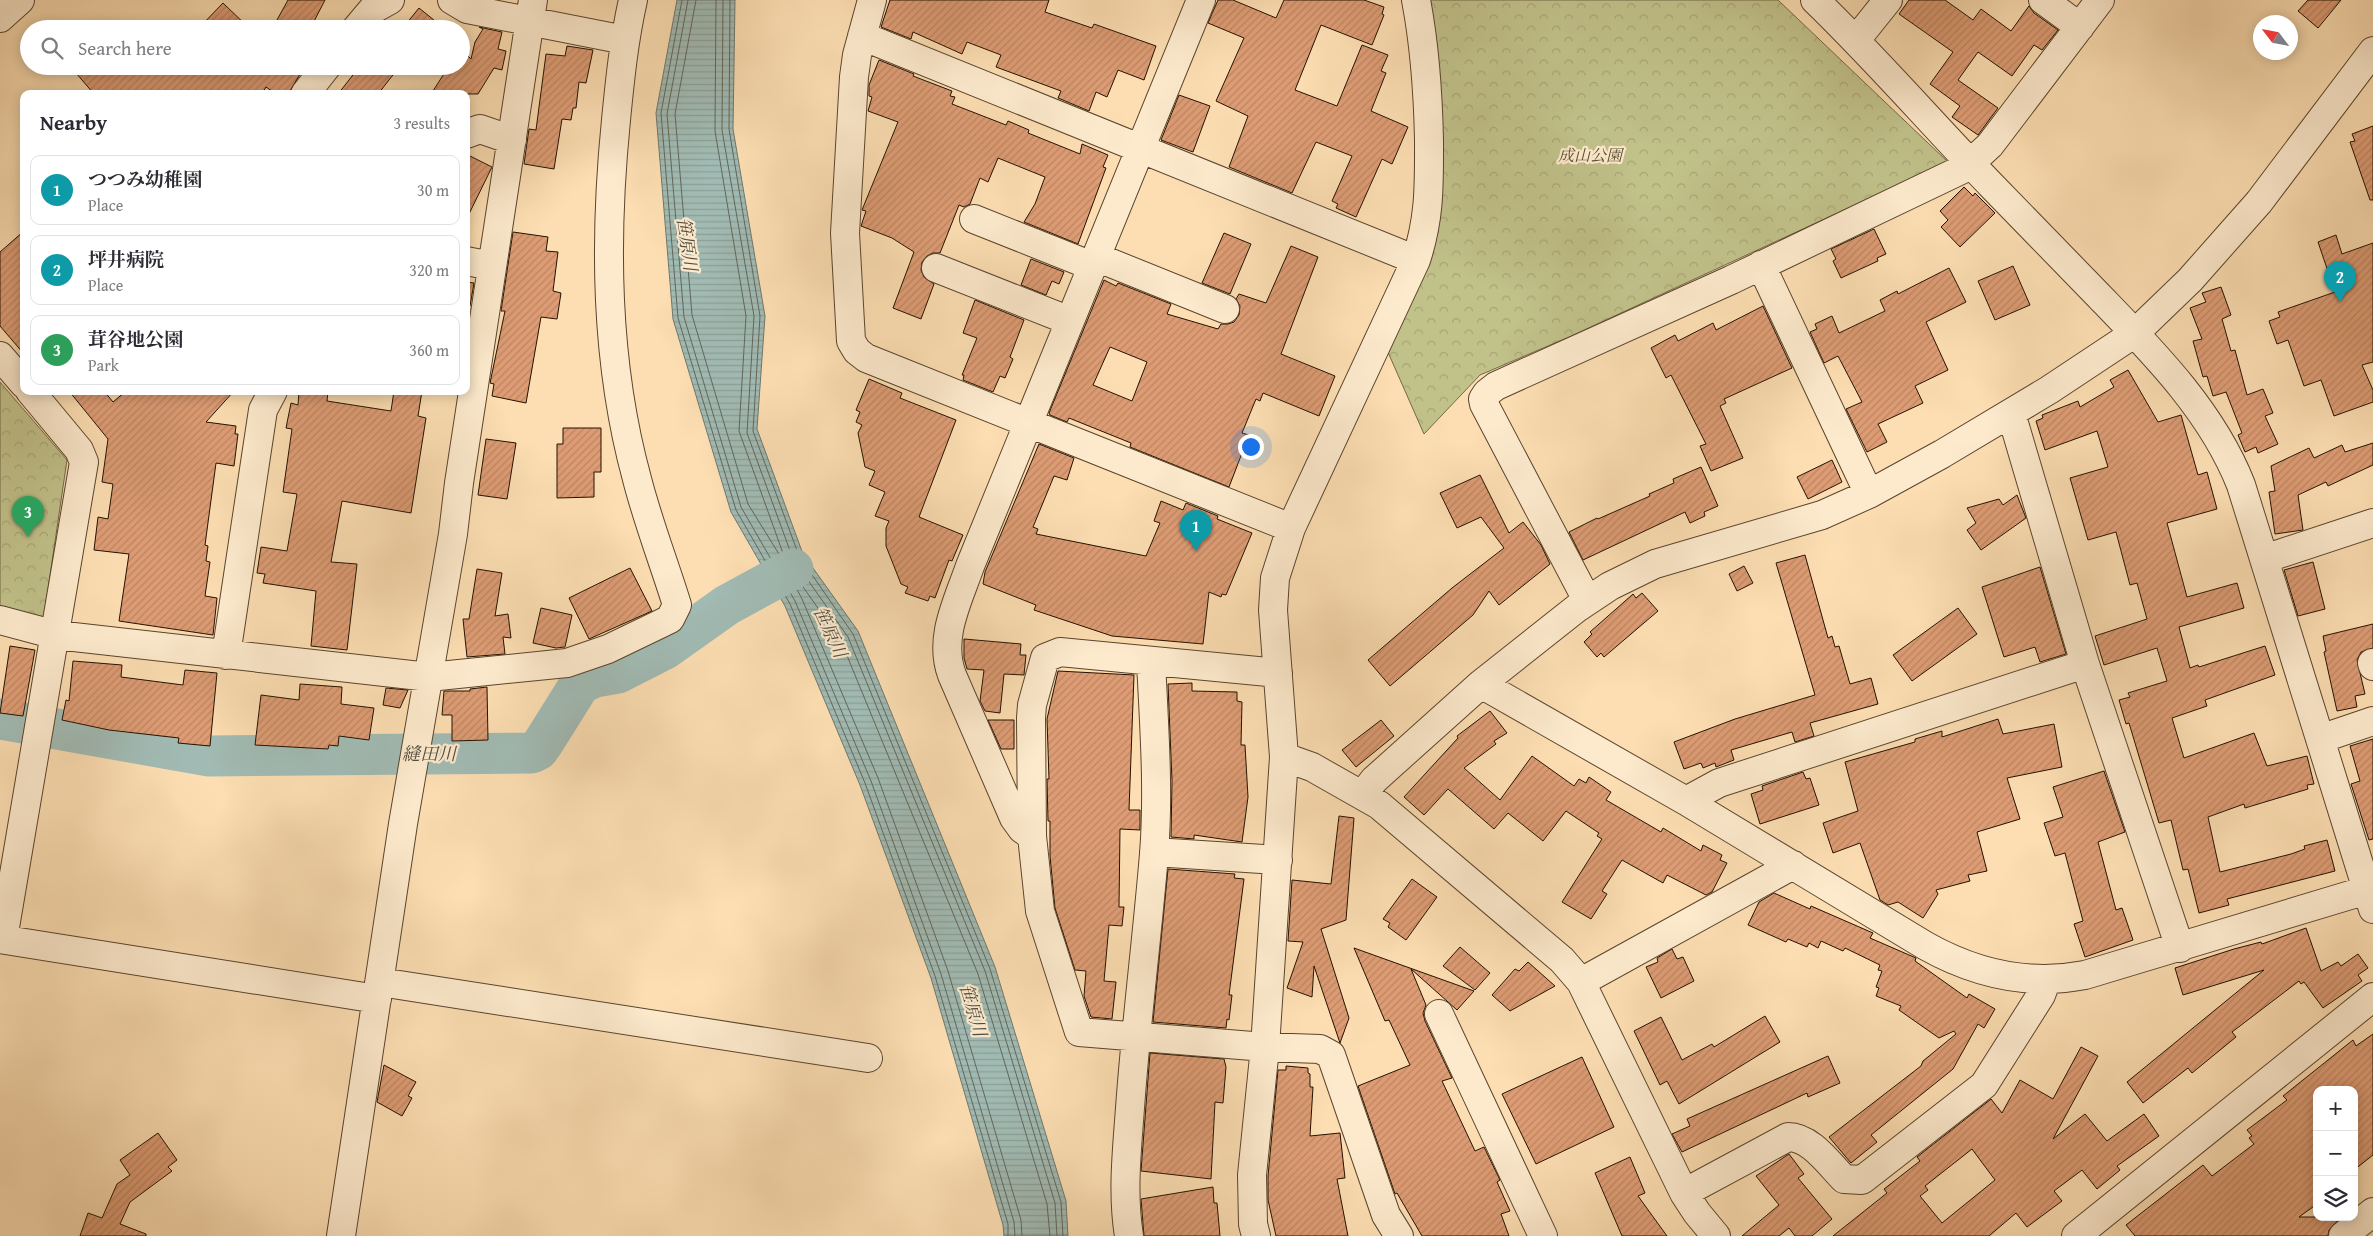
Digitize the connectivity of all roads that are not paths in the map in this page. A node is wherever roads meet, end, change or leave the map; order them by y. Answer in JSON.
{"nodes":[{"id":1,"x":20,"y":0,"type":"edge"},
{"id":2,"x":390,"y":0,"type":"edge"},
{"id":3,"x":452,"y":0,"type":"edge"},
{"id":4,"x":632,"y":0,"type":"edge"},
{"id":5,"x":872,"y":0,"type":"edge"},
{"id":6,"x":1201,"y":0,"type":"edge"},
{"id":7,"x":1416,"y":0,"type":"edge"},
{"id":8,"x":1815,"y":0,"type":"edge"},
{"id":9,"x":1888,"y":0,"type":"edge"},
{"id":10,"x":2043,"y":0,"type":"edge"},
{"id":11,"x":2100,"y":0,"type":"edge"},
{"id":12,"x":531,"y":10,"type":"edge"},
{"id":13,"x":0,"y":18,"type":"edge"},
{"id":14,"x":364,"y":20,"type":"edge"},
{"id":15,"x":2080,"y":27,"type":"junction"},
{"id":16,"x":862,"y":36,"type":"junction"},
{"id":17,"x":624,"y":40,"type":"junction"},
{"id":18,"x":1856,"y":40,"type":"junction"},
{"id":19,"x":2373,"y":51,"type":"edge"},
{"id":20,"x":320,"y":75,"type":"edge"},
{"id":21,"x":309,"y":90,"type":"edge"},
{"id":22,"x":470,"y":133,"type":"edge"},
{"id":23,"x":512,"y":140,"type":"junction"},
{"id":24,"x":1142,"y":148,"type":"junction"},
{"id":25,"x":1970,"y":164,"type":"junction"},
{"id":26,"x":974,"y":219,"type":"dead end"},
{"id":27,"x":1416,"y":260,"type":"junction"},
{"id":28,"x":1094,"y":261,"type":"junction"},
{"id":29,"x":479,"y":264,"type":"edge"},
{"id":30,"x":1761,"y":265,"type":"junction"},
{"id":31,"x":936,"y":268,"type":"dead end"},
{"id":32,"x":1225,"y":309,"type":"dead end"},
{"id":33,"x":1070,"y":321,"type":"junction"},
{"id":34,"x":2135,"y":333,"type":"junction"},
{"id":35,"x":0,"y":356,"type":"edge"},
{"id":36,"x":470,"y":357,"type":"edge"},
{"id":37,"x":20,"y":379,"type":"edge"},
{"id":38,"x":34,"y":395,"type":"edge"},
{"id":39,"x":271,"y":395,"type":"edge"},
{"id":40,"x":466,"y":395,"type":"edge"},
{"id":41,"x":2011,"y":413,"type":"junction"},
{"id":42,"x":1029,"y":424,"type":"junction"},
{"id":43,"x":1869,"y":494,"type":"junction"},
{"id":44,"x":2373,"y":523,"type":"edge"},
{"id":45,"x":1291,"y":528,"type":"junction"},
{"id":46,"x":2264,"y":559,"type":"junction"},
{"id":47,"x":1587,"y":600,"type":"junction"},
{"id":48,"x":0,"y":620,"type":"edge"},
{"id":49,"x":56,"y":635,"type":"junction"},
{"id":50,"x":226,"y":655,"type":"junction"},
{"id":51,"x":1151,"y":661,"type":"junction"},
{"id":52,"x":2085,"y":664,"type":"junction"},
{"id":53,"x":1278,"y":673,"type":"junction"},
{"id":54,"x":429,"y":677,"type":"junction"},
{"id":55,"x":1481,"y":684,"type":"junction"},
{"id":56,"x":2373,"y":721,"type":"edge"},
{"id":57,"x":2320,"y":739,"type":"junction"},
{"id":58,"x":1284,"y":757,"type":"junction"},
{"id":59,"x":1363,"y":794,"type":"junction"},
{"id":60,"x":1686,"y":801,"type":"junction"},
{"id":61,"x":1032,"y":836,"type":"junction"},
{"id":62,"x":1154,"y":852,"type":"junction"},
{"id":63,"x":1278,"y":860,"type":"junction"},
{"id":64,"x":1793,"y":865,"type":"junction"},
{"id":65,"x":2370,"y":900,"type":"edge"},
{"id":66,"x":1,"y":939,"type":"edge"},
{"id":67,"x":2180,"y":948,"type":"junction"},
{"id":68,"x":2047,"y":979,"type":"junction"},
{"id":69,"x":1581,"y":982,"type":"junction"},
{"id":70,"x":378,"y":991,"type":"junction"},
{"id":71,"x":2373,"y":997,"type":"edge"},
{"id":72,"x":1439,"y":1014,"type":"dead end"},
{"id":73,"x":1135,"y":1036,"type":"junction"},
{"id":74,"x":1265,"y":1047,"type":"junction"},
{"id":75,"x":868,"y":1058,"type":"dead end"},
{"id":76,"x":1684,"y":1193,"type":"junction"},
{"id":77,"x":2373,"y":1212,"type":"edge"},
{"id":78,"x":341,"y":1236,"type":"edge"},
{"id":79,"x":1129,"y":1236,"type":"edge"},
{"id":80,"x":1256,"y":1236,"type":"edge"},
{"id":81,"x":1399,"y":1236,"type":"edge"},
{"id":82,"x":1543,"y":1236,"type":"edge"},
{"id":83,"x":1716,"y":1236,"type":"edge"},
{"id":84,"x":2076,"y":1236,"type":"edge"},
{"id":85,"x":2342,"y":1236,"type":"edge"}],
"edges":[{"from":1,"to":13,"type":"street"},
{"from":2,"to":14,"type":"street"},
{"from":3,"to":12,"type":"street"},
{"from":4,"to":17,"type":"street"},
{"from":5,"to":16,"type":"street"},
{"from":6,"to":24,"type":"street"},
{"from":7,"to":27,"type":"street"},
{"from":8,"to":18,"type":"street"},
{"from":9,"to":18,"type":"street"},
{"from":10,"to":15,"type":"street"},
{"from":11,"to":15,"type":"street"},
{"from":12,"to":17,"type":"street"},
{"from":12,"to":23,"type":"street"},
{"from":15,"to":25,"type":"street"},
{"from":16,"to":24,"type":"street"},
{"from":16,"to":42,"type":"street"},
{"from":17,"to":54,"type":"street"},
{"from":18,"to":25,"type":"street"},
{"from":19,"to":34,"type":"street"},
{"from":20,"to":21,"type":"street"},
{"from":22,"to":23,"type":"street"},
{"from":23,"to":29,"type":"street"},
{"from":24,"to":27,"type":"street"},
{"from":24,"to":28,"type":"street"},
{"from":25,"to":30,"type":"street"},
{"from":25,"to":34,"type":"street"},
{"from":26,"to":28,"type":"street"},
{"from":27,"to":45,"type":"street"},
{"from":28,"to":32,"type":"street"},
{"from":28,"to":33,"type":"street"},
{"from":29,"to":36,"type":"street"},
{"from":30,"to":43,"type":"street"},
{"from":30,"to":47,"type":"street"},
{"from":31,"to":33,"type":"street"},
{"from":33,"to":42,"type":"street"},
{"from":34,"to":41,"type":"street"},
{"from":34,"to":46,"type":"street"},
{"from":35,"to":37,"type":"street"},
{"from":38,"to":49,"type":"street"},
{"from":39,"to":50,"type":"street"},
{"from":40,"to":54,"type":"street"},
{"from":41,"to":43,"type":"street"},
{"from":41,"to":52,"type":"street"},
{"from":42,"to":45,"type":"street"},
{"from":42,"to":61,"type":"street"},
{"from":43,"to":47,"type":"street"},
{"from":44,"to":46,"type":"street"},
{"from":45,"to":53,"type":"street"},
{"from":46,"to":57,"type":"street"},
{"from":47,"to":55,"type":"street"},
{"from":48,"to":49,"type":"street"},
{"from":49,"to":50,"type":"street"},
{"from":49,"to":66,"type":"street"},
{"from":50,"to":54,"type":"street"},
{"from":51,"to":53,"type":"street"},
{"from":51,"to":61,"type":"street"},
{"from":51,"to":62,"type":"street"},
{"from":52,"to":60,"type":"street"},
{"from":52,"to":67,"type":"street"},
{"from":53,"to":58,"type":"street"},
{"from":54,"to":70,"type":"street"},
{"from":55,"to":59,"type":"street"},
{"from":55,"to":60,"type":"street"},
{"from":56,"to":57,"type":"street"},
{"from":57,"to":65,"type":"street"},
{"from":58,"to":59,"type":"street"},
{"from":58,"to":63,"type":"street"},
{"from":59,"to":69,"type":"street"},
{"from":60,"to":64,"type":"street"},
{"from":61,"to":73,"type":"street"},
{"from":62,"to":63,"type":"street"},
{"from":62,"to":73,"type":"street"},
{"from":63,"to":74,"type":"street"},
{"from":64,"to":68,"type":"street"},
{"from":64,"to":69,"type":"street"},
{"from":65,"to":67,"type":"street"},
{"from":66,"to":70,"type":"street"},
{"from":67,"to":68,"type":"street"},
{"from":68,"to":76,"type":"street"},
{"from":69,"to":76,"type":"street"},
{"from":70,"to":75,"type":"street"},
{"from":70,"to":78,"type":"street"},
{"from":71,"to":84,"type":"street"},
{"from":72,"to":82,"type":"street"},
{"from":73,"to":74,"type":"street"},
{"from":73,"to":79,"type":"street"},
{"from":74,"to":80,"type":"street"},
{"from":74,"to":81,"type":"street"},
{"from":76,"to":83,"type":"street"},
{"from":77,"to":85,"type":"street"}]}
